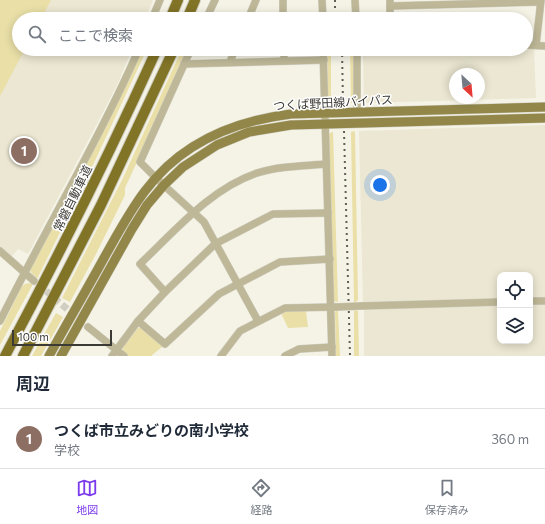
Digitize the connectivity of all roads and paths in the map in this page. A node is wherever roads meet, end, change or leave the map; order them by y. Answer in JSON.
{"nodes":[{"id":1,"x":160,"y":0,"type":"edge"},
{"id":2,"x":178,"y":0,"type":"edge"},
{"id":3,"x":195,"y":0,"type":"edge"},
{"id":4,"x":215,"y":0,"type":"edge"},
{"id":5,"x":256,"y":0,"type":"edge"},
{"id":6,"x":283,"y":0,"type":"edge"},
{"id":7,"x":322,"y":0,"type":"edge"},
{"id":8,"x":355,"y":0,"type":"edge"},
{"id":9,"x":541,"y":1,"type":"edge"},
{"id":10,"x":390,"y":3,"type":"edge"},
{"id":11,"x":155,"y":12,"type":"edge"},
{"id":12,"x":173,"y":12,"type":"edge"},
{"id":13,"x":190,"y":12,"type":"edge"},
{"id":14,"x":209,"y":12,"type":"edge"},
{"id":15,"x":251,"y":12,"type":"edge"},
{"id":16,"x":283,"y":12,"type":"edge"},
{"id":17,"x":323,"y":12,"type":"edge"},
{"id":18,"x":356,"y":12,"type":"edge"},
{"id":19,"x":536,"y":45,"type":"joint"},
{"id":20,"x":545,"y":46,"type":"edge"},
{"id":21,"x":136,"y":56,"type":"edge"},
{"id":22,"x":154,"y":56,"type":"edge"},
{"id":23,"x":171,"y":56,"type":"edge"},
{"id":24,"x":188,"y":56,"type":"edge"},
{"id":25,"x":232,"y":56,"type":"edge"},
{"id":26,"x":284,"y":56,"type":"edge"},
{"id":27,"x":324,"y":56,"type":"edge"},
{"id":28,"x":357,"y":56,"type":"edge"},
{"id":29,"x":324,"y":60,"type":"junction"},
{"id":30,"x":284,"y":61,"type":"junction"},
{"id":31,"x":230,"y":62,"type":"junction"},
{"id":32,"x":184,"y":64,"type":"junction"},
{"id":33,"x":545,"y":107,"type":"edge"},
{"id":34,"x":357,"y":111,"type":"junction"},
{"id":35,"x":325,"y":112,"type":"junction"},
{"id":36,"x":545,"y":118,"type":"edge"},
{"id":37,"x":326,"y":123,"type":"junction"},
{"id":38,"x":326,"y":164,"type":"junction"},
{"id":39,"x":156,"y":178,"type":"junction"},
{"id":40,"x":164,"y":185,"type":"junction"},
{"id":41,"x":194,"y":213,"type":"junction"},
{"id":42,"x":328,"y":213,"type":"junction"},
{"id":43,"x":215,"y":244,"type":"junction"},
{"id":44,"x":0,"y":251,"type":"edge"},
{"id":45,"x":330,"y":259,"type":"junction"},
{"id":46,"x":24,"y":273,"type":"junction"},
{"id":47,"x":34,"y":281,"type":"tunnel mouth"},
{"id":48,"x":237,"y":284,"type":"junction"},
{"id":49,"x":165,"y":292,"type":"junction"},
{"id":50,"x":533,"y":301,"type":"edge"},
{"id":51,"x":545,"y":301,"type":"edge"},
{"id":52,"x":497,"y":302,"type":"edge"},
{"id":53,"x":334,"y":307,"type":"junction"},
{"id":54,"x":138,"y":321,"type":"junction"},
{"id":55,"x":258,"y":321,"type":"junction"},
{"id":56,"x":0,"y":322,"type":"edge"},
{"id":57,"x":88,"y":326,"type":"tunnel mouth"},
{"id":58,"x":332,"y":347,"type":"junction"},
{"id":59,"x":300,"y":352,"type":"edge"},
{"id":60,"x":114,"y":353,"type":"edge"},
{"id":61,"x":5,"y":356,"type":"edge"},
{"id":62,"x":22,"y":356,"type":"edge"},
{"id":63,"x":49,"y":356,"type":"edge"},
{"id":64,"x":61,"y":356,"type":"edge"},
{"id":65,"x":124,"y":356,"type":"edge"},
{"id":66,"x":221,"y":356,"type":"edge"},
{"id":67,"x":285,"y":356,"type":"edge"},
{"id":68,"x":332,"y":356,"type":"edge"}],
"edges":[{"from":1,"to":11,"type":"street"},
{"from":2,"to":12,"type":"highway"},
{"from":3,"to":13,"type":"highway"},
{"from":4,"to":14,"type":"street"},
{"from":5,"to":15,"type":"street"},
{"from":6,"to":16,"type":"street"},
{"from":7,"to":17,"type":"street"},
{"from":8,"to":18,"type":"street"},
{"from":9,"to":10,"type":"street"},
{"from":9,"to":19,"type":"street"},
{"from":19,"to":20,"type":"street"},
{"from":21,"to":46,"type":"street"},
{"from":22,"to":61,"type":"highway","name":"常磐自動車道"},
{"from":23,"to":62,"type":"highway"},
{"from":24,"to":32,"type":"street"},
{"from":25,"to":31,"type":"street"},
{"from":26,"to":30,"type":"street"},
{"from":27,"to":29,"type":"street"},
{"from":28,"to":34,"type":"street"},
{"from":29,"to":30,"type":"street"},
{"from":29,"to":35,"type":"street"},
{"from":30,"to":31,"type":"street"},
{"from":31,"to":32,"type":"street"},
{"from":32,"to":39,"type":"street"},
{"from":33,"to":34,"type":"main road","name":"つくば野田線バイパス"},
{"from":34,"to":35,"type":"main road","name":"つくば野田線バイパス"},
{"from":35,"to":37,"type":"street"},
{"from":35,"to":39,"type":"main road","name":"つくば野田線バイパス"},
{"from":36,"to":37,"type":"main road","name":"つくば野田線バイパス"},
{"from":37,"to":38,"type":"street"},
{"from":37,"to":40,"type":"main road","name":"つくば野田線バイパス"},
{"from":38,"to":41,"type":"street"},
{"from":38,"to":42,"type":"street"},
{"from":39,"to":40,"type":"street"},
{"from":39,"to":63,"type":"main road","name":"つくば野田線バイパス"},
{"from":40,"to":41,"type":"street"},
{"from":40,"to":64,"type":"main road","name":"つくば野田線バイパス"},
{"from":41,"to":43,"type":"street"},
{"from":41,"to":49,"type":"street"},
{"from":42,"to":43,"type":"street"},
{"from":42,"to":45,"type":"street"},
{"from":43,"to":48,"type":"street"},
{"from":43,"to":49,"type":"street"},
{"from":44,"to":46,"type":"street"},
{"from":45,"to":48,"type":"street"},
{"from":45,"to":53,"type":"street"},
{"from":46,"to":47,"type":"street"},
{"from":46,"to":56,"type":"street"},
{"from":48,"to":54,"type":"street"},
{"from":48,"to":55,"type":"street"},
{"from":49,"to":54,"type":"street"},
{"from":50,"to":51,"type":"street"},
{"from":52,"to":53,"type":"street","bridge":true},
{"from":53,"to":55,"type":"street"},
{"from":53,"to":58,"type":"street"},
{"from":54,"to":60,"type":"street"},
{"from":55,"to":66,"type":"street"},
{"from":57,"to":60,"type":"street"},
{"from":58,"to":59,"type":"street"},
{"from":58,"to":68,"type":"street"},
{"from":59,"to":67,"type":"street"},
{"from":60,"to":65,"type":"street"}]}
